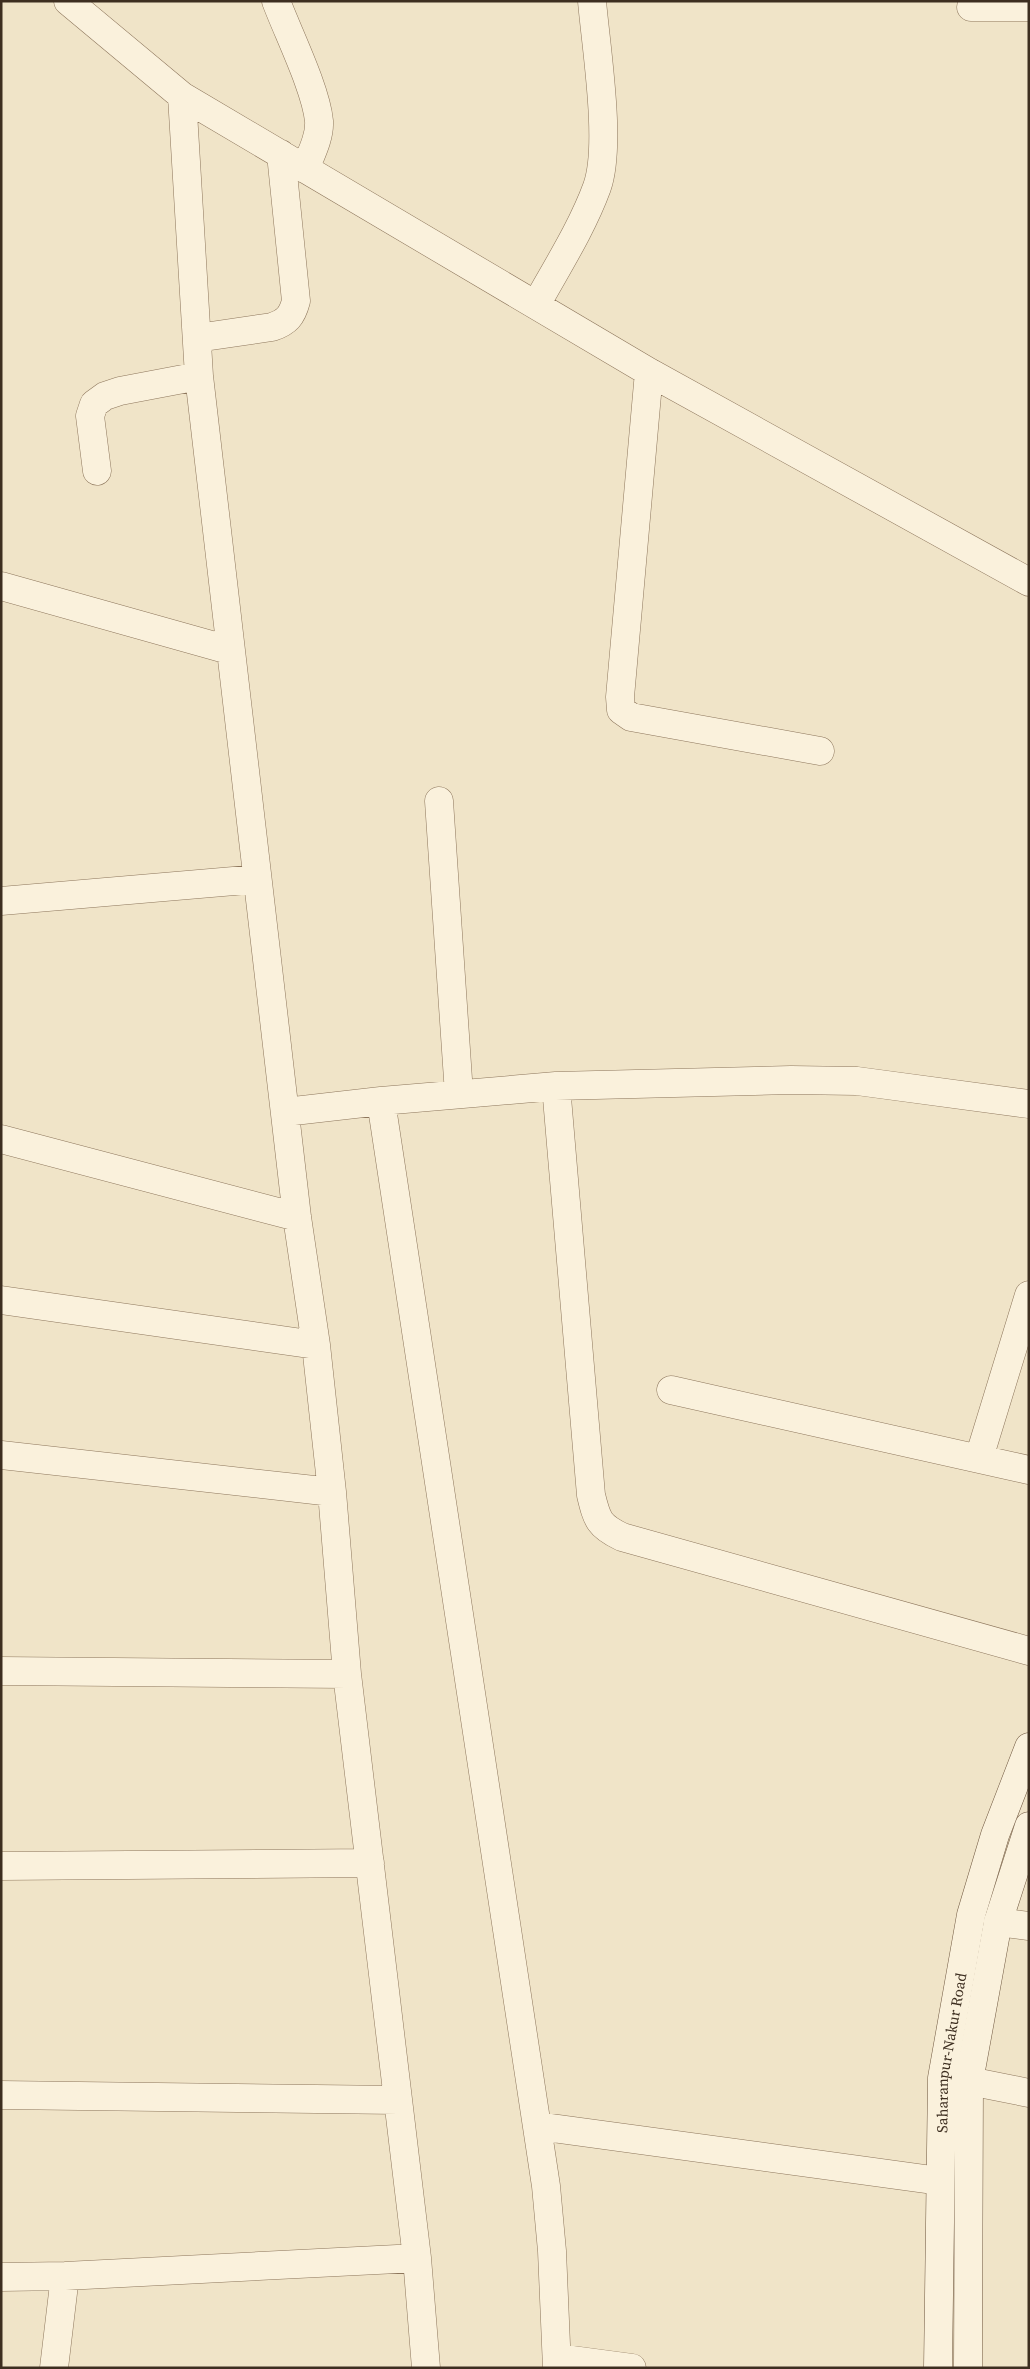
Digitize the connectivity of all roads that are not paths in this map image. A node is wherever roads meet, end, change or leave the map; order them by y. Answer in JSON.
{"nodes":[{"id":1,"x":68,"y":1,"type":"edge"},
{"id":2,"x":276,"y":1,"type":"edge"},
{"id":3,"x":592,"y":1,"type":"edge"},
{"id":4,"x":971,"y":7,"type":"dead end"},
{"id":5,"x":1029,"y":7,"type":"edge"},
{"id":6,"x":182,"y":96,"type":"junction"},
{"id":7,"x":281,"y":154,"type":"junction"},
{"id":8,"x":305,"y":169,"type":"junction"},
{"id":9,"x":536,"y":305,"type":"junction"},
{"id":10,"x":197,"y":338,"type":"junction"},
{"id":11,"x":649,"y":372,"type":"junction"},
{"id":12,"x":199,"y":376,"type":"junction"},
{"id":13,"x":97,"y":471,"type":"dead end"},
{"id":14,"x":1029,"y":582,"type":"edge"},
{"id":15,"x":1,"y":586,"type":"edge"},
{"id":16,"x":229,"y":650,"type":"junction"},
{"id":17,"x":820,"y":751,"type":"dead end"},
{"id":18,"x":439,"y":801,"type":"dead end"},
{"id":19,"x":257,"y":879,"type":"junction"},
{"id":20,"x":1,"y":901,"type":"edge"},
{"id":21,"x":556,"y":1086,"type":"junction"},
{"id":22,"x":459,"y":1094,"type":"junction"},
{"id":23,"x":381,"y":1100,"type":"junction"},
{"id":24,"x":1029,"y":1104,"type":"edge"},
{"id":25,"x":285,"y":1112,"type":"junction"},
{"id":26,"x":1,"y":1139,"type":"edge"},
{"id":27,"x":297,"y":1217,"type":"junction"},
{"id":28,"x":1029,"y":1295,"type":"edge"},
{"id":29,"x":1,"y":1300,"type":"edge"},
{"id":30,"x":316,"y":1346,"type":"junction"},
{"id":31,"x":671,"y":1390,"type":"dead end"},
{"id":32,"x":1,"y":1455,"type":"edge"},
{"id":33,"x":979,"y":1458,"type":"junction"},
{"id":34,"x":1029,"y":1470,"type":"edge"},
{"id":35,"x":332,"y":1492,"type":"junction"},
{"id":36,"x":1029,"y":1651,"type":"edge"},
{"id":37,"x":1,"y":1671,"type":"edge"},
{"id":38,"x":347,"y":1674,"type":"junction"},
{"id":39,"x":1029,"y":1747,"type":"edge"},
{"id":40,"x":1029,"y":1826,"type":"edge"},
{"id":41,"x":370,"y":1863,"type":"junction"},
{"id":42,"x":1,"y":1866,"type":"edge"},
{"id":43,"x":998,"y":1922,"type":"junction"},
{"id":44,"x":1029,"y":1926,"type":"edge"},
{"id":45,"x":969,"y":2081,"type":"junction"},
{"id":46,"x":1029,"y":2093,"type":"edge"},
{"id":47,"x":1,"y":2095,"type":"edge"},
{"id":48,"x":398,"y":2100,"type":"junction"},
{"id":49,"x":536,"y":2126,"type":"junction"},
{"id":50,"x":940,"y":2181,"type":"junction"},
{"id":51,"x":417,"y":2258,"type":"junction"},
{"id":52,"x":65,"y":2276,"type":"junction"},
{"id":53,"x":1,"y":2277,"type":"edge"},
{"id":54,"x":557,"y":2363,"type":"edge"},
{"id":55,"x":54,"y":2368,"type":"edge"},
{"id":56,"x":426,"y":2368,"type":"edge"},
{"id":57,"x":632,"y":2368,"type":"edge"},
{"id":58,"x":938,"y":2368,"type":"edge"},
{"id":59,"x":968,"y":2368,"type":"edge"}],
"edges":[{"from":1,"to":6,"type":"street"},
{"from":2,"to":8,"type":"street"},
{"from":3,"to":9,"type":"street"},
{"from":4,"to":5,"type":"street"},
{"from":6,"to":7,"type":"street"},
{"from":6,"to":10,"type":"street"},
{"from":7,"to":8,"type":"street"},
{"from":7,"to":10,"type":"street"},
{"from":8,"to":9,"type":"street"},
{"from":9,"to":11,"type":"street"},
{"from":10,"to":12,"type":"street"},
{"from":11,"to":14,"type":"street"},
{"from":11,"to":17,"type":"street"},
{"from":12,"to":13,"type":"street"},
{"from":12,"to":16,"type":"street"},
{"from":15,"to":16,"type":"street"},
{"from":16,"to":19,"type":"street"},
{"from":18,"to":22,"type":"street"},
{"from":19,"to":20,"type":"street"},
{"from":19,"to":25,"type":"street"},
{"from":21,"to":22,"type":"street"},
{"from":21,"to":24,"type":"street"},
{"from":21,"to":36,"type":"street"},
{"from":22,"to":23,"type":"street"},
{"from":23,"to":25,"type":"street"},
{"from":23,"to":49,"type":"street"},
{"from":25,"to":27,"type":"street"},
{"from":26,"to":27,"type":"street"},
{"from":27,"to":30,"type":"street"},
{"from":28,"to":33,"type":"street"},
{"from":29,"to":30,"type":"street"},
{"from":30,"to":35,"type":"street"},
{"from":31,"to":33,"type":"street"},
{"from":32,"to":35,"type":"street"},
{"from":33,"to":34,"type":"street"},
{"from":35,"to":38,"type":"street"},
{"from":37,"to":38,"type":"street"},
{"from":38,"to":41,"type":"street"},
{"from":39,"to":50,"type":"street","name":"Saharanpur-Nakur Road"},
{"from":40,"to":43,"type":"street","name":"Saharanpur-Nakur Road"},
{"from":41,"to":42,"type":"street"},
{"from":41,"to":48,"type":"street"},
{"from":43,"to":44,"type":"street"},
{"from":43,"to":45,"type":"street","name":"Saharanpur-Nakur Road"},
{"from":45,"to":46,"type":"street"},
{"from":45,"to":59,"type":"street","name":"Saharanpur-Nakur Road"},
{"from":47,"to":48,"type":"street"},
{"from":48,"to":51,"type":"street"},
{"from":49,"to":50,"type":"street"},
{"from":49,"to":54,"type":"street"},
{"from":50,"to":58,"type":"street","name":"Saharanpur-Nakur Road"},
{"from":51,"to":52,"type":"street"},
{"from":51,"to":56,"type":"street"},
{"from":52,"to":53,"type":"street"},
{"from":52,"to":55,"type":"street"},
{"from":54,"to":57,"type":"street"}]}
